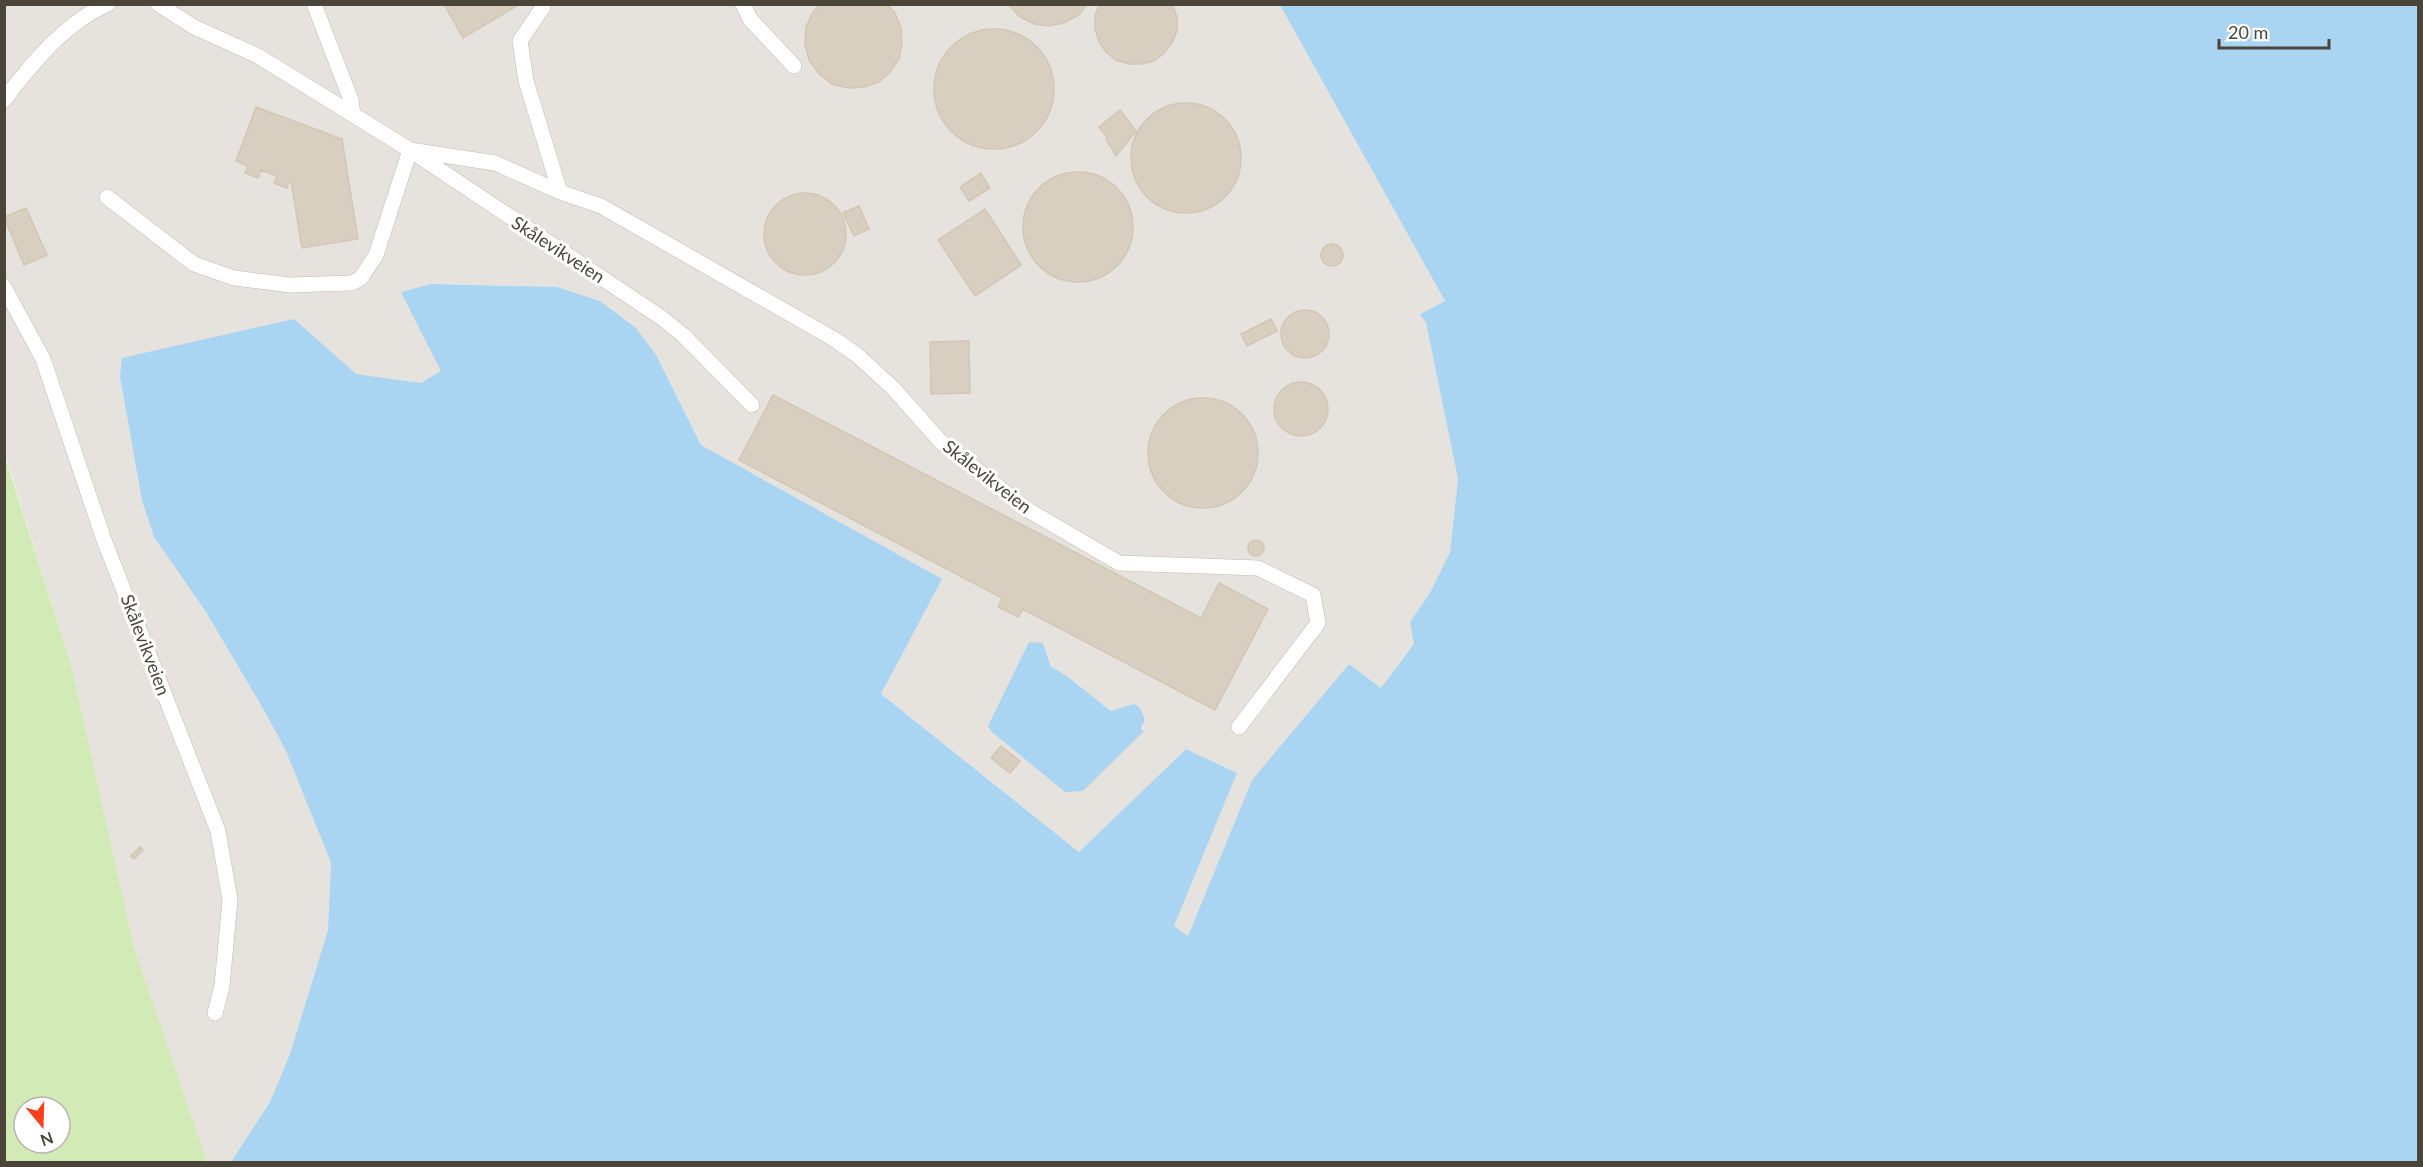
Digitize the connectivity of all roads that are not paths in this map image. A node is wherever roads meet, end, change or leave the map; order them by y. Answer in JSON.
{"nodes":[{"id":1,"x":108,"y":4,"type":"edge"},
{"id":2,"x":158,"y":4,"type":"edge"},
{"id":3,"x":314,"y":4,"type":"edge"},
{"id":4,"x":743,"y":4,"type":"edge"},
{"id":5,"x":543,"y":7,"type":"dead end"},
{"id":6,"x":794,"y":66,"type":"dead end"},
{"id":7,"x":4,"y":100,"type":"edge"},
{"id":8,"x":353,"y":115,"type":"junction"},
{"id":9,"x":410,"y":150,"type":"junction"},
{"id":10,"x":560,"y":192,"type":"junction"},
{"id":11,"x":107,"y":197,"type":"dead end"},
{"id":12,"x":4,"y":287,"type":"edge"},
{"id":13,"x":752,"y":405,"type":"dead end"},
{"id":14,"x":1239,"y":727,"type":"dead end"},
{"id":15,"x":214,"y":1013,"type":"dead end"}],
"edges":[{"from":1,"to":7,"type":"lane"},
{"from":2,"to":8,"type":"lane","name":"Skålevikveien"},
{"from":3,"to":8,"type":"lane"},
{"from":4,"to":6,"type":"lane"},
{"from":5,"to":10,"type":"lane"},
{"from":8,"to":9,"type":"lane","name":"Skålevikveien"},
{"from":9,"to":10,"type":"lane","name":"Skålevikveien"},
{"from":9,"to":11,"type":"lane"},
{"from":9,"to":13,"type":"lane","name":"Skålevikveien"},
{"from":10,"to":14,"type":"lane","name":"Skålevikveien"},
{"from":12,"to":15,"type":"lane","name":"Skålevikveien"}]}
